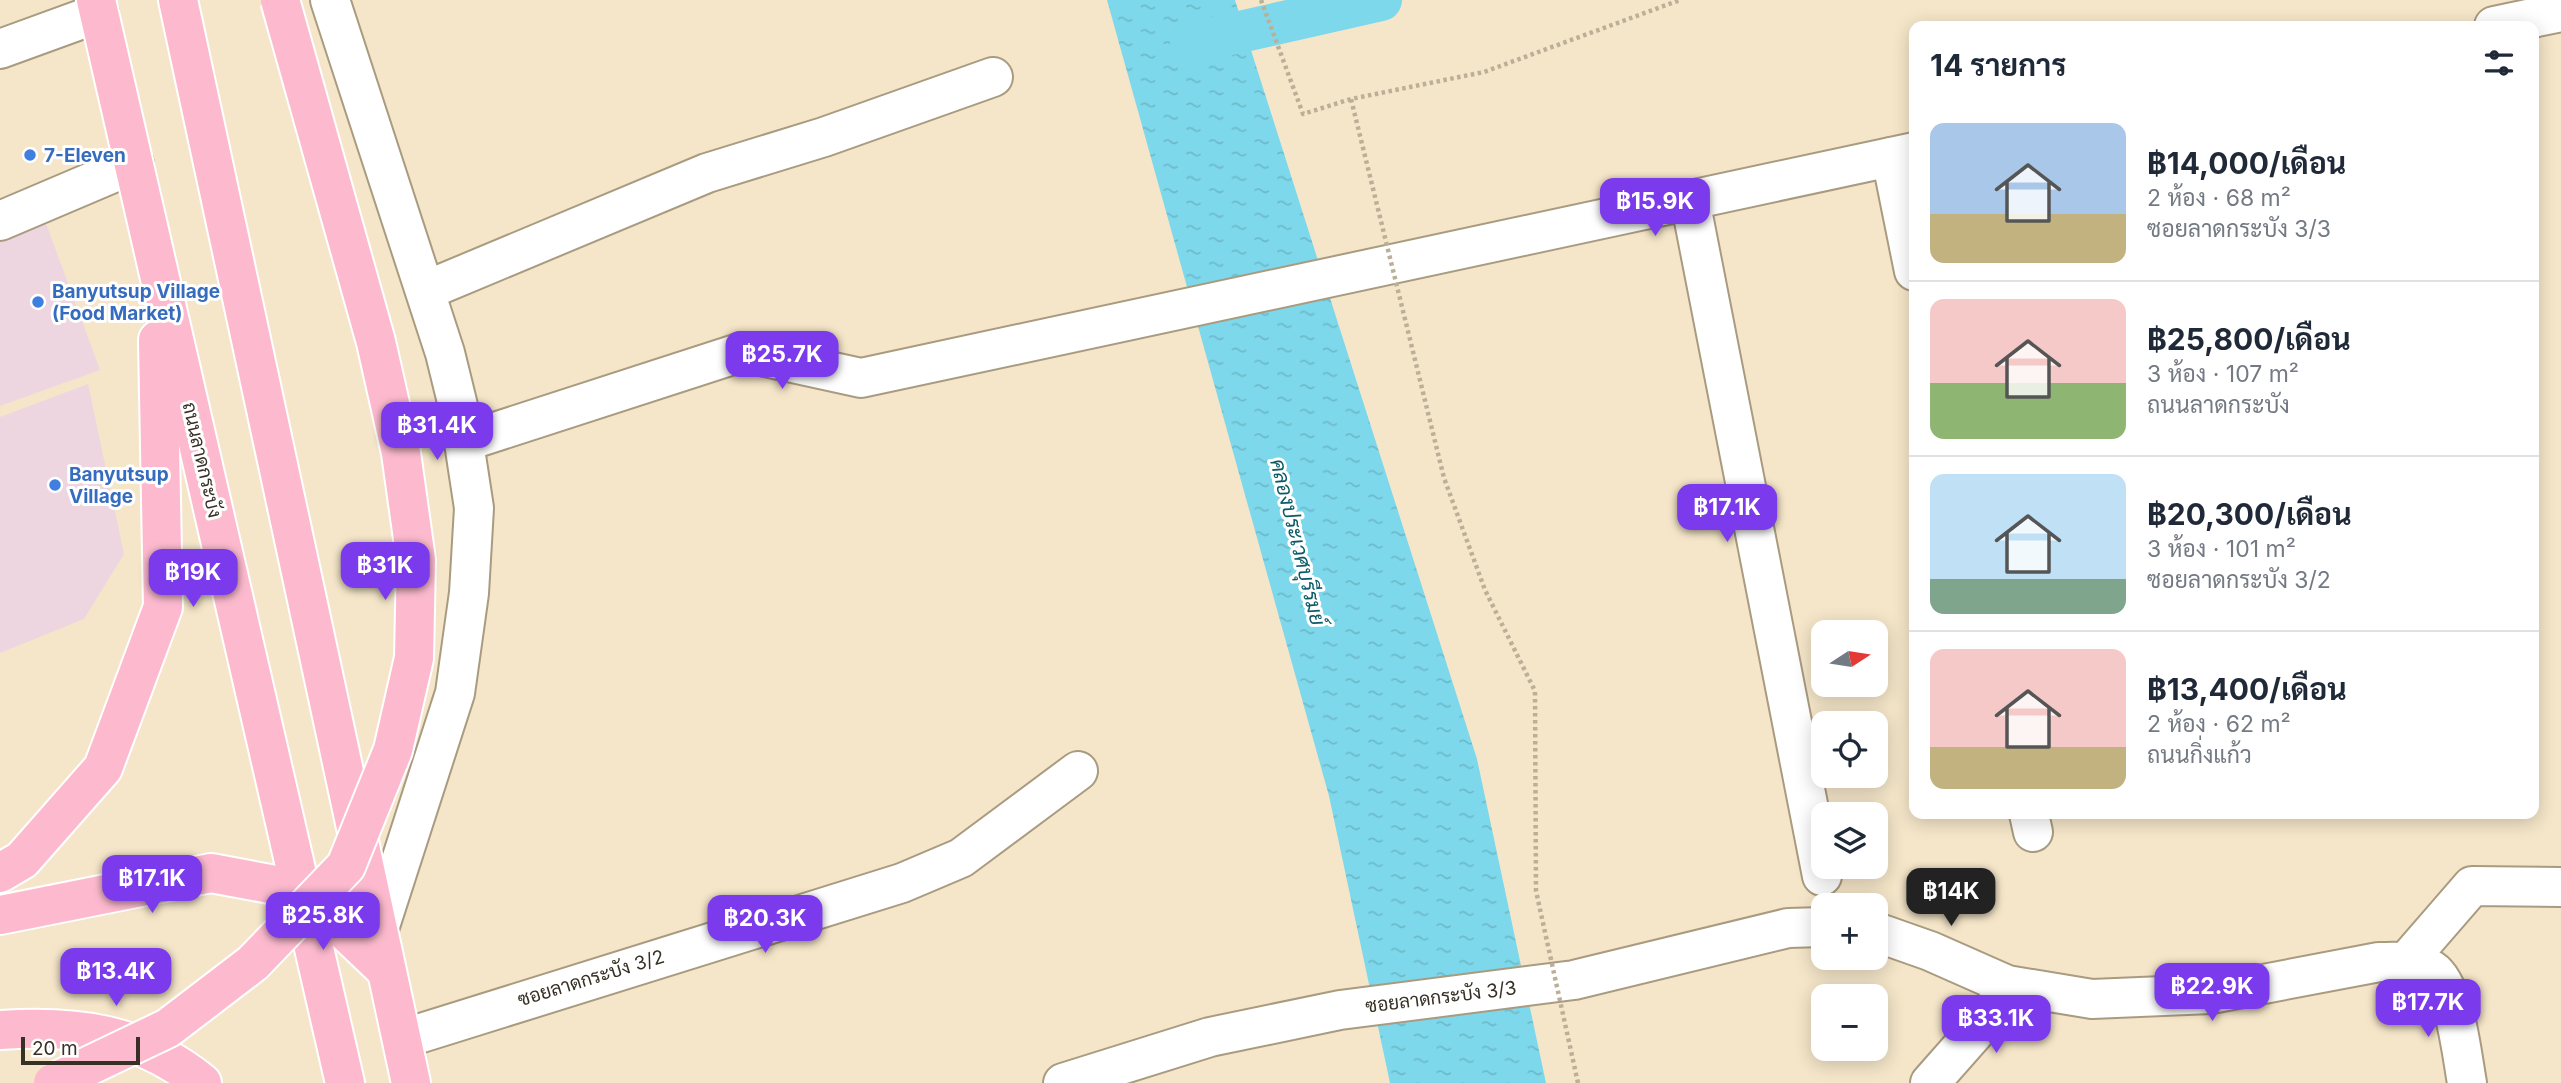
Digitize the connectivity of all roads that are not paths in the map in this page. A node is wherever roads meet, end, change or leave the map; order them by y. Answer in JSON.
{"nodes":[{"id":1,"x":178,"y":0,"type":"edge"},
{"id":2,"x":280,"y":0,"type":"edge"},
{"id":3,"x":337,"y":2,"type":"edge"},
{"id":4,"x":97,"y":6,"type":"edge"},
{"id":5,"x":2561,"y":12,"type":"edge"},
{"id":6,"x":2518,"y":21,"type":"edge"},
{"id":7,"x":0,"y":49,"type":"edge"},
{"id":8,"x":993,"y":77,"type":"dead end"},
{"id":9,"x":1903,"y":154,"type":"edge"},
{"id":10,"x":134,"y":164,"type":"junction"},
{"id":11,"x":1690,"y":200,"type":"junction"},
{"id":12,"x":1909,"y":218,"type":"edge"},
{"id":13,"x":0,"y":221,"type":"edge"},
{"id":14,"x":156,"y":261,"type":"junction"},
{"id":15,"x":426,"y":290,"type":"junction"},
{"id":16,"x":464,"y":442,"type":"junction"},
{"id":17,"x":1078,"y":771,"type":"dead end"},
{"id":18,"x":1811,"y":820,"type":"edge"},
{"id":19,"x":0,"y":873,"type":"edge"},
{"id":20,"x":2561,"y":887,"type":"edge"},
{"id":21,"x":302,"y":890,"type":"junction"},
{"id":22,"x":0,"y":915,"type":"edge"},
{"id":23,"x":1811,"y":927,"type":"edge"},
{"id":24,"x":379,"y":932,"type":"junction"},
{"id":25,"x":1888,"y":936,"type":"edge"},
{"id":26,"x":2407,"y":961,"type":"junction"},
{"id":27,"x":386,"y":970,"type":"junction"},
{"id":28,"x":2007,"y":985,"type":"junction"},
{"id":29,"x":0,"y":1030,"type":"edge"},
{"id":30,"x":402,"y":1039,"type":"junction"},
{"id":31,"x":53,"y":1083,"type":"edge"},
{"id":32,"x":202,"y":1083,"type":"edge"},
{"id":33,"x":345,"y":1083,"type":"edge"},
{"id":34,"x":411,"y":1083,"type":"edge"},
{"id":35,"x":1063,"y":1083,"type":"edge"},
{"id":36,"x":1930,"y":1083,"type":"edge"},
{"id":37,"x":2467,"y":1083,"type":"edge"}],
"edges":[{"from":1,"to":24,"type":"main road"},
{"from":2,"to":31,"type":"main road","bridge":true},
{"from":3,"to":15,"type":"street"},
{"from":4,"to":7,"type":"street"},
{"from":4,"to":10,"type":"main road","name":"ถนนลาดกระบัง"},
{"from":5,"to":6,"type":"street"},
{"from":8,"to":15,"type":"street"},
{"from":9,"to":11,"type":"street"},
{"from":9,"to":12,"type":"street"},
{"from":10,"to":13,"type":"street"},
{"from":10,"to":14,"type":"main road","name":"ถนนลาดกระบัง"},
{"from":11,"to":16,"type":"street"},
{"from":11,"to":18,"type":"street"},
{"from":14,"to":19,"type":"main road"},
{"from":14,"to":21,"type":"main road","name":"ถนนลาดกระบัง"},
{"from":15,"to":16,"type":"street"},
{"from":16,"to":24,"type":"street"},
{"from":17,"to":30,"type":"street","name":"ซอยลาดกระบัง 3/2"},
{"from":20,"to":26,"type":"street"},
{"from":21,"to":22,"type":"main road"},
{"from":21,"to":27,"type":"main road"},
{"from":21,"to":33,"type":"main road","name":"ถนนลาดกระบัง"},
{"from":23,"to":35,"type":"street","name":"ซอยลาดกระบัง 3/3"},
{"from":24,"to":27,"type":"main road"},
{"from":25,"to":28,"type":"street"},
{"from":26,"to":28,"type":"street"},
{"from":26,"to":37,"type":"street"},
{"from":27,"to":30,"type":"main road"},
{"from":28,"to":36,"type":"street"},
{"from":29,"to":32,"type":"main road"},
{"from":30,"to":34,"type":"main road"}]}
